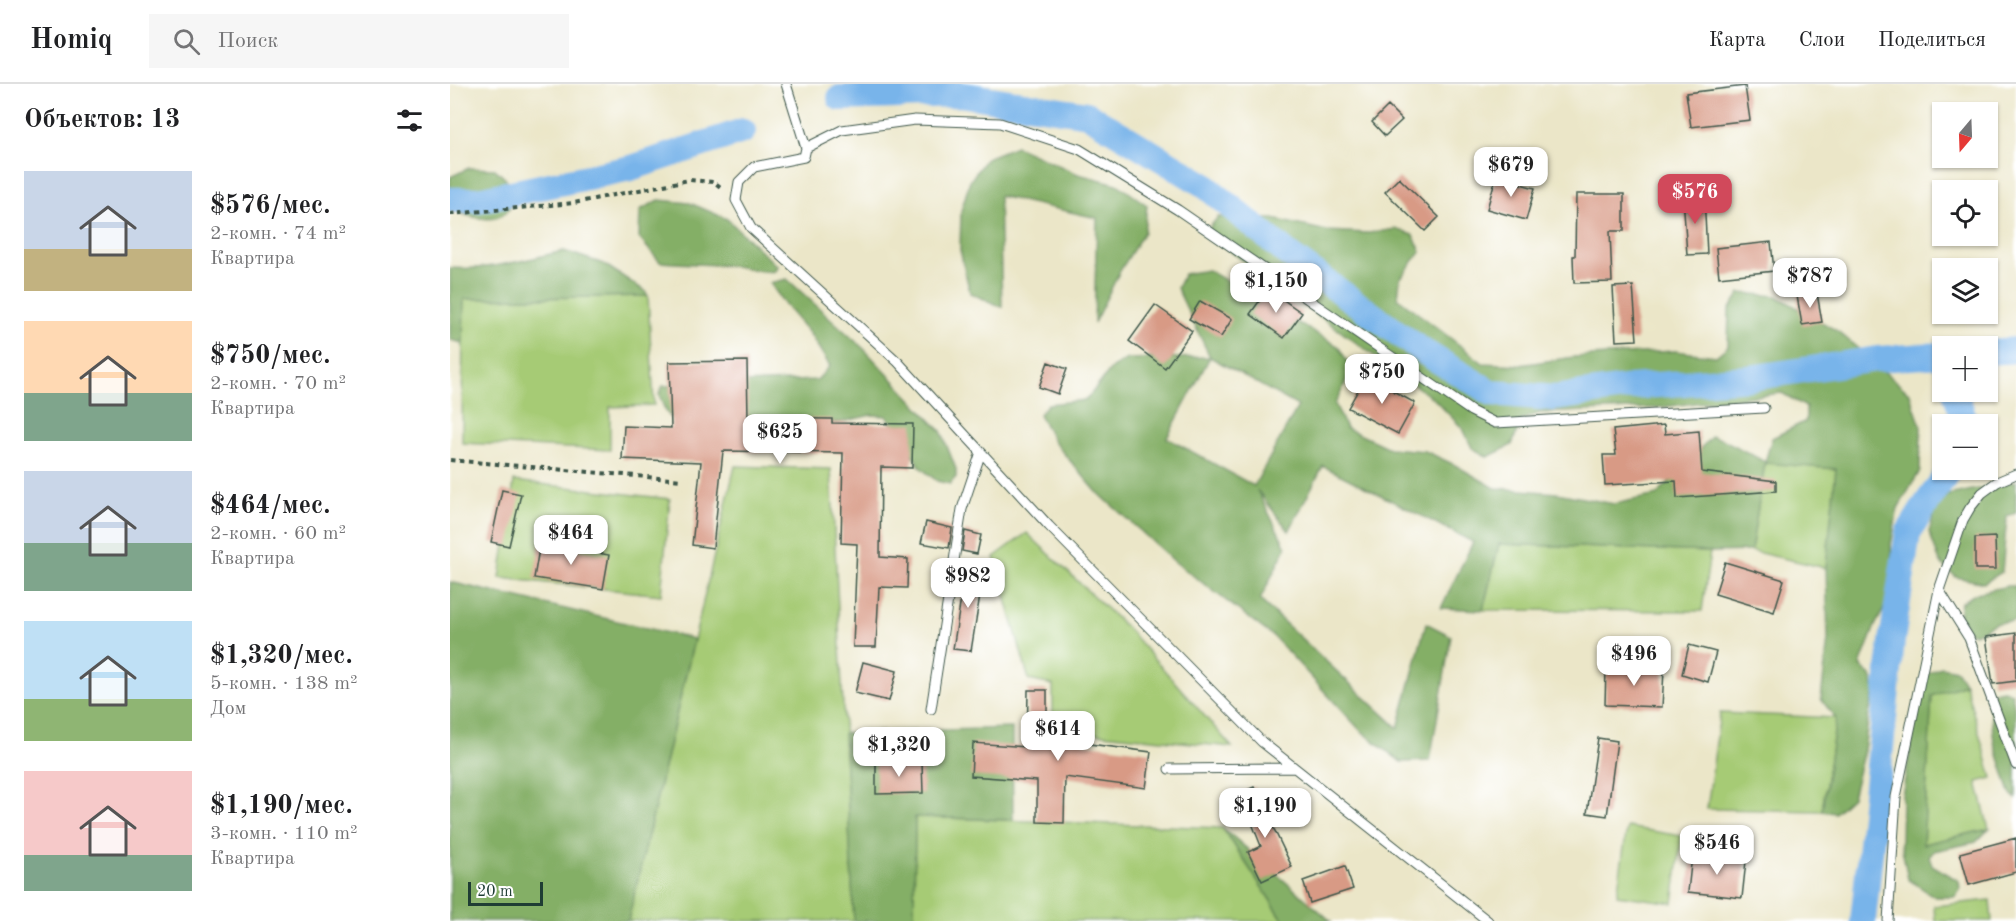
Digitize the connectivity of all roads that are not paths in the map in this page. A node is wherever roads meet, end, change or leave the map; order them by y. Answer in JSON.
{"nodes":[{"id":1,"x":786,"y":84,"type":"edge"},
{"id":2,"x":806,"y":148,"type":"junction"},
{"id":3,"x":1764,"y":408,"type":"dead end"},
{"id":4,"x":981,"y":452,"type":"junction"},
{"id":5,"x":2016,"y":474,"type":"edge"},
{"id":6,"x":1939,"y":590,"type":"junction"},
{"id":7,"x":932,"y":709,"type":"dead end"},
{"id":8,"x":2016,"y":765,"type":"edge"},
{"id":9,"x":1294,"y":768,"type":"junction"},
{"id":10,"x":1169,"y":769,"type":"dead end"},
{"id":11,"x":1488,"y":921,"type":"edge"},
{"id":12,"x":1888,"y":921,"type":"edge"}],
"edges":[{"from":1,"to":2,"type":"lane"},
{"from":2,"to":3,"type":"lane"},
{"from":2,"to":4,"type":"lane"},
{"from":4,"to":7,"type":"lane"},
{"from":4,"to":9,"type":"lane"},
{"from":5,"to":6,"type":"lane"},
{"from":6,"to":8,"type":"lane"},
{"from":6,"to":12,"type":"lane"},
{"from":9,"to":10,"type":"lane"},
{"from":9,"to":11,"type":"lane"}]}
